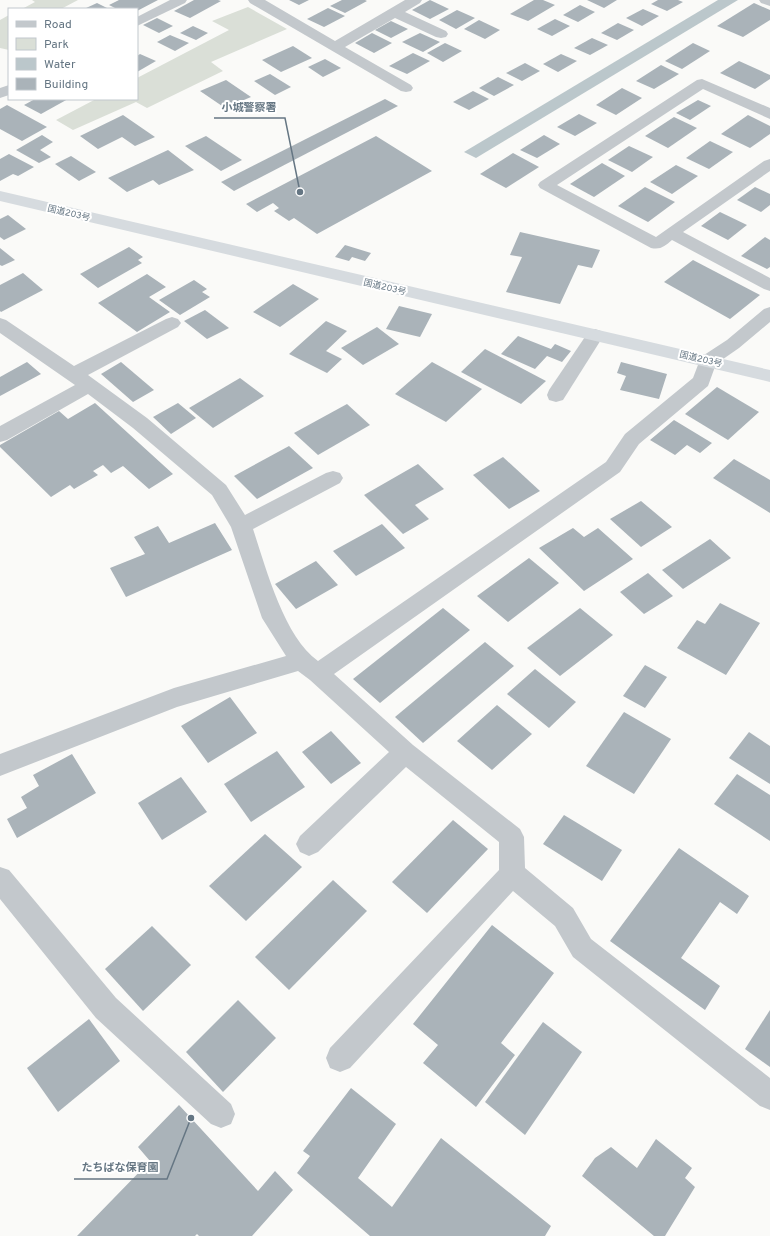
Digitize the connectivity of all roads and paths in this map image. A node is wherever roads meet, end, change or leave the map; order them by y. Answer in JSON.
{"nodes":[{"id":1,"x":180,"y":0,"type":"edge"},
{"id":2,"x":255,"y":0,"type":"edge"},
{"id":3,"x":415,"y":0,"type":"edge"},
{"id":4,"x":766,"y":0,"type":"edge"},
{"id":5,"x":770,"y":2,"type":"edge"},
{"id":6,"x":394,"y":12,"type":"junction"},
{"id":7,"x":138,"y":21,"type":"edge"},
{"id":8,"x":441,"y":34,"type":"dead end"},
{"id":9,"x":335,"y":47,"type":"junction"},
{"id":10,"x":406,"y":88,"type":"dead end"},
{"id":11,"x":770,"y":114,"type":"edge"},
{"id":12,"x":770,"y":164,"type":"edge"},
{"id":13,"x":0,"y":196,"type":"edge"},
{"id":14,"x":671,"y":233,"type":"junction"},
{"id":15,"x":770,"y":285,"type":"edge"},
{"id":16,"x":770,"y":313,"type":"edge"},
{"id":17,"x":172,"y":323,"type":"dead end"},
{"id":18,"x":0,"y":324,"type":"edge"},
{"id":19,"x":595,"y":335,"type":"junction"},
{"id":20,"x":708,"y":361,"type":"junction"},
{"id":21,"x":770,"y":376,"type":"edge"},
{"id":22,"x":81,"y":379,"type":"junction"},
{"id":23,"x":556,"y":395,"type":"dead end"},
{"id":24,"x":0,"y":435,"type":"edge"},
{"id":25,"x":333,"y":478,"type":"dead end"},
{"id":26,"x":241,"y":526,"type":"junction"},
{"id":27,"x":309,"y":667,"type":"junction"},
{"id":28,"x":404,"y":752,"type":"junction"},
{"id":29,"x":0,"y":765,"type":"edge"},
{"id":30,"x":309,"y":844,"type":"dead end"},
{"id":31,"x":512,"y":874,"type":"junction"},
{"id":32,"x":0,"y":879,"type":"edge"},
{"id":33,"x":340,"y":1058,"type":"dead end"},
{"id":34,"x":770,"y":1096,"type":"edge"},
{"id":35,"x":221,"y":1114,"type":"dead end"}],
"edges":[{"from":1,"to":7,"type":"street"},
{"from":2,"to":9,"type":"street"},
{"from":3,"to":6,"type":"street"},
{"from":4,"to":5,"type":"street"},
{"from":6,"to":8,"type":"street"},
{"from":6,"to":9,"type":"street"},
{"from":9,"to":10,"type":"street"},
{"from":11,"to":14,"type":"street"},
{"from":12,"to":14,"type":"street"},
{"from":13,"to":19,"type":"highway","name":"国道203号"},
{"from":14,"to":15,"type":"street"},
{"from":16,"to":20,"type":"street"},
{"from":17,"to":22,"type":"street"},
{"from":18,"to":22,"type":"street"},
{"from":19,"to":20,"type":"highway","name":"国道203号"},
{"from":19,"to":23,"type":"street"},
{"from":20,"to":21,"type":"highway","name":"国道203号"},
{"from":20,"to":27,"type":"street"},
{"from":22,"to":24,"type":"street"},
{"from":22,"to":26,"type":"street"},
{"from":25,"to":26,"type":"street"},
{"from":26,"to":27,"type":"street"},
{"from":27,"to":28,"type":"street"},
{"from":27,"to":29,"type":"street"},
{"from":28,"to":30,"type":"street"},
{"from":28,"to":31,"type":"street"},
{"from":31,"to":33,"type":"street"},
{"from":31,"to":34,"type":"street"},
{"from":32,"to":35,"type":"street"}]}
